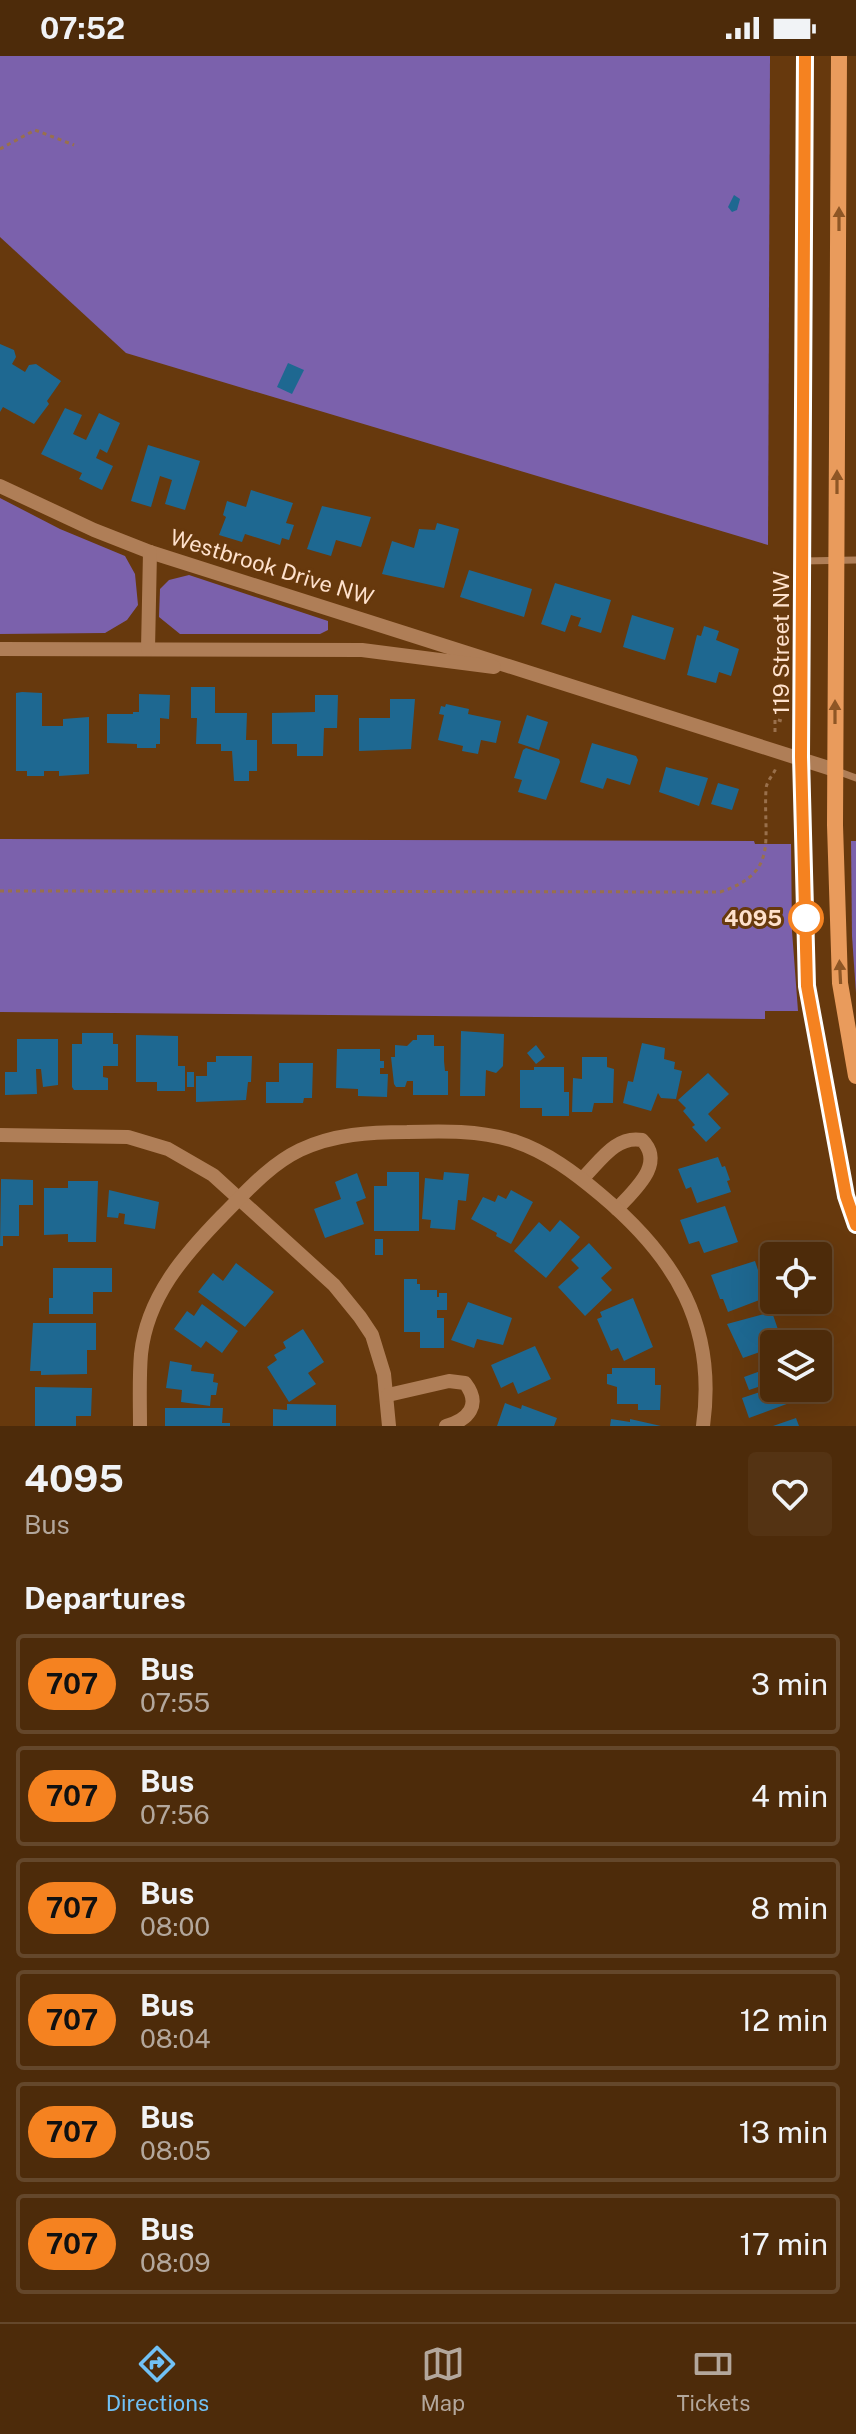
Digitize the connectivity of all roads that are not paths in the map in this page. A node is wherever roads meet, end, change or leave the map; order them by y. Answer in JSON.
{"nodes":[{"id":1,"x":805,"y":56,"type":"edge"},
{"id":2,"x":839,"y":56,"type":"edge"},
{"id":3,"x":0,"y":486,"type":"edge"},
{"id":4,"x":150,"y":552,"type":"junction"},
{"id":5,"x":836,"y":560,"type":"junction"},
{"id":6,"x":856,"y":560,"type":"edge"},
{"id":7,"x":803,"y":561,"type":"junction"},
{"id":8,"x":0,"y":649,"type":"edge"},
{"id":9,"x":148,"y":649,"type":"junction"},
{"id":10,"x":538,"y":673,"type":"junction"},
{"id":11,"x":801,"y":757,"type":"junction"},
{"id":12,"x":835,"y":770,"type":"junction"},
{"id":13,"x":856,"y":778,"type":"edge"},
{"id":14,"x":856,"y":1076,"type":"edge"},
{"id":15,"x":0,"y":1135,"type":"edge"},
{"id":16,"x":582,"y":1179,"type":"junction"},
{"id":17,"x":240,"y":1197,"type":"junction"},
{"id":18,"x":617,"y":1209,"type":"junction"},
{"id":19,"x":856,"y":1225,"type":"edge"},
{"id":20,"x":388,"y":1395,"type":"junction"},
{"id":21,"x":140,"y":1426,"type":"edge"},
{"id":22,"x":389,"y":1426,"type":"edge"},
{"id":23,"x":446,"y":1426,"type":"edge"},
{"id":24,"x":703,"y":1426,"type":"edge"}],
"edges":[{"from":1,"to":7,"type":"main road","name":"119 Street NW"},
{"from":5,"to":2,"type":"main road","one_way":true},
{"from":3,"to":4,"type":"street","name":"Westbrook Drive NW"},
{"from":4,"to":9,"type":"street"},
{"from":4,"to":10,"type":"street","name":"Westbrook Drive NW"},
{"from":5,"to":6,"type":"lane"},
{"from":5,"to":7,"type":"lane"},
{"from":12,"to":5,"type":"main road","one_way":true},
{"from":7,"to":11,"type":"main road","name":"119 Street NW"},
{"from":8,"to":9,"type":"street","name":"Westbrook Drive NW"},
{"from":9,"to":10,"type":"street","name":"Westbrook Drive NW"},
{"from":10,"to":11,"type":"street","name":"Westbrook Drive NW"},
{"from":11,"to":12,"type":"street","name":"Westbrook Drive NW"},
{"from":11,"to":19,"type":"main road","name":"119 Street NW"},
{"from":12,"to":13,"type":"lane"},
{"from":14,"to":12,"type":"main road","one_way":true},
{"from":15,"to":17,"type":"street"},
{"from":16,"to":17,"type":"street"},
{"from":16,"to":18,"type":"street"},
{"from":16,"to":18,"type":"street"},
{"from":17,"to":20,"type":"street"},
{"from":17,"to":21,"type":"street"},
{"from":18,"to":24,"type":"street"},
{"from":20,"to":22,"type":"street"},
{"from":20,"to":23,"type":"street"}]}
